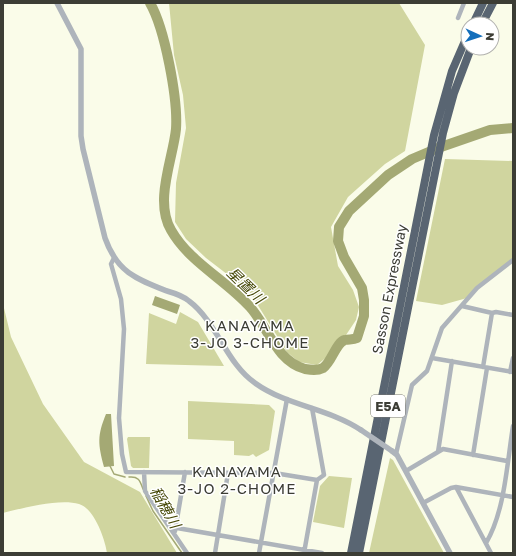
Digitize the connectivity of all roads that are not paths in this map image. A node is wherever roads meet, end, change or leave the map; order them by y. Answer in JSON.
{"nodes":[{"id":1,"x":57,"y":3,"type":"edge"},
{"id":2,"x":464,"y":3,"type":"edge"},
{"id":3,"x":483,"y":3,"type":"edge"},
{"id":4,"x":493,"y":3,"type":"edge"},
{"id":5,"x":477,"y":16,"type":"edge"},
{"id":6,"x":486,"y":16,"type":"edge"},
{"id":7,"x":458,"y":18,"type":"dead end"},
{"id":8,"x":460,"y":52,"type":"edge"},
{"id":9,"x":467,"y":56,"type":"edge"},
{"id":10,"x":114,"y":258,"type":"junction"},
{"id":11,"x":512,"y":263,"type":"edge"},
{"id":12,"x":462,"y":306,"type":"junction"},
{"id":13,"x":492,"y":313,"type":"junction"},
{"id":14,"x":513,"y":315,"type":"edge"},
{"id":15,"x":432,"y":358,"type":"junction"},
{"id":16,"x":513,"y":358,"type":"edge"},
{"id":17,"x":452,"y":361,"type":"junction"},
{"id":18,"x":485,"y":367,"type":"junction"},
{"id":19,"x":512,"y":372,"type":"edge"},
{"id":20,"x":287,"y":399,"type":"junction"},
{"id":21,"x":312,"y":408,"type":"junction"},
{"id":22,"x":513,"y":426,"type":"edge"},
{"id":23,"x":394,"y":452,"type":"junction"},
{"id":24,"x":438,"y":452,"type":"junction"},
{"id":25,"x":473,"y":455,"type":"junction"},
{"id":26,"x":507,"y":461,"type":"junction"},
{"id":27,"x":406,"y":471,"type":"junction"},
{"id":28,"x":144,"y":472,"type":"junction"},
{"id":29,"x":185,"y":472,"type":"junction"},
{"id":30,"x":228,"y":473,"type":"junction"},
{"id":31,"x":274,"y":473,"type":"junction"},
{"id":32,"x":317,"y":480,"type":"junction"},
{"id":33,"x":456,"y":487,"type":"junction"},
{"id":34,"x":502,"y":495,"type":"junction"},
{"id":35,"x":513,"y":497,"type":"edge"},
{"id":36,"x":423,"y":503,"type":"junction"},
{"id":37,"x":177,"y":528,"type":"junction"},
{"id":38,"x":173,"y":534,"type":"junction"},
{"id":39,"x":218,"y":534,"type":"junction"},
{"id":40,"x":261,"y":542,"type":"junction"},
{"id":41,"x":486,"y":543,"type":"junction"},
{"id":42,"x":304,"y":551,"type":"edge"},
{"id":43,"x":186,"y":553,"type":"edge"},
{"id":44,"x":215,"y":553,"type":"edge"},
{"id":45,"x":259,"y":553,"type":"edge"},
{"id":46,"x":322,"y":553,"type":"edge"},
{"id":47,"x":351,"y":553,"type":"edge"},
{"id":48,"x":359,"y":553,"type":"edge"},
{"id":49,"x":450,"y":553,"type":"edge"},
{"id":50,"x":491,"y":553,"type":"edge"}],
"edges":[{"from":1,"to":10,"type":"street"},
{"from":2,"to":7,"type":"street"},
{"from":3,"to":5,"type":"highway"},
{"from":4,"to":6,"type":"highway"},
{"from":8,"to":47,"type":"highway","name":"Sasson Expressway","number":"E5A"},
{"from":9,"to":48,"type":"highway","name":"Sasson Expressway","number":"E5A"},
{"from":10,"to":20,"type":"street"},
{"from":10,"to":28,"type":"street"},
{"from":11,"to":12,"type":"street"},
{"from":12,"to":13,"type":"street"},
{"from":12,"to":15,"type":"street"},
{"from":13,"to":14,"type":"street"},
{"from":13,"to":18,"type":"street"},
{"from":15,"to":17,"type":"street"},
{"from":15,"to":23,"type":"street"},
{"from":16,"to":19,"type":"street"},
{"from":17,"to":18,"type":"street"},
{"from":17,"to":24,"type":"street"},
{"from":18,"to":19,"type":"street"},
{"from":18,"to":25,"type":"street"},
{"from":20,"to":21,"type":"street"},
{"from":20,"to":31,"type":"street"},
{"from":21,"to":23,"type":"street","bridge":true},
{"from":21,"to":32,"type":"street"},
{"from":22,"to":26,"type":"street"},
{"from":23,"to":27,"type":"street"},
{"from":24,"to":25,"type":"street"},
{"from":24,"to":27,"type":"street"},
{"from":25,"to":26,"type":"street"},
{"from":26,"to":34,"type":"street"},
{"from":27,"to":36,"type":"street"},
{"from":28,"to":29,"type":"street"},
{"from":28,"to":38,"type":"street"},
{"from":29,"to":30,"type":"street"},
{"from":29,"to":37,"type":"street"},
{"from":30,"to":31,"type":"street"},
{"from":30,"to":39,"type":"street"},
{"from":31,"to":32,"type":"street"},
{"from":31,"to":40,"type":"street"},
{"from":32,"to":42,"type":"street"},
{"from":33,"to":34,"type":"street"},
{"from":33,"to":36,"type":"street"},
{"from":33,"to":41,"type":"street"},
{"from":34,"to":35,"type":"street"},
{"from":34,"to":41,"type":"street"},
{"from":36,"to":49,"type":"street"},
{"from":37,"to":38,"type":"street"},
{"from":37,"to":39,"type":"street"},
{"from":38,"to":43,"type":"street"},
{"from":39,"to":40,"type":"street"},
{"from":39,"to":44,"type":"street"},
{"from":40,"to":42,"type":"street"},
{"from":40,"to":45,"type":"street"},
{"from":41,"to":50,"type":"street"},
{"from":42,"to":46,"type":"street"}]}
